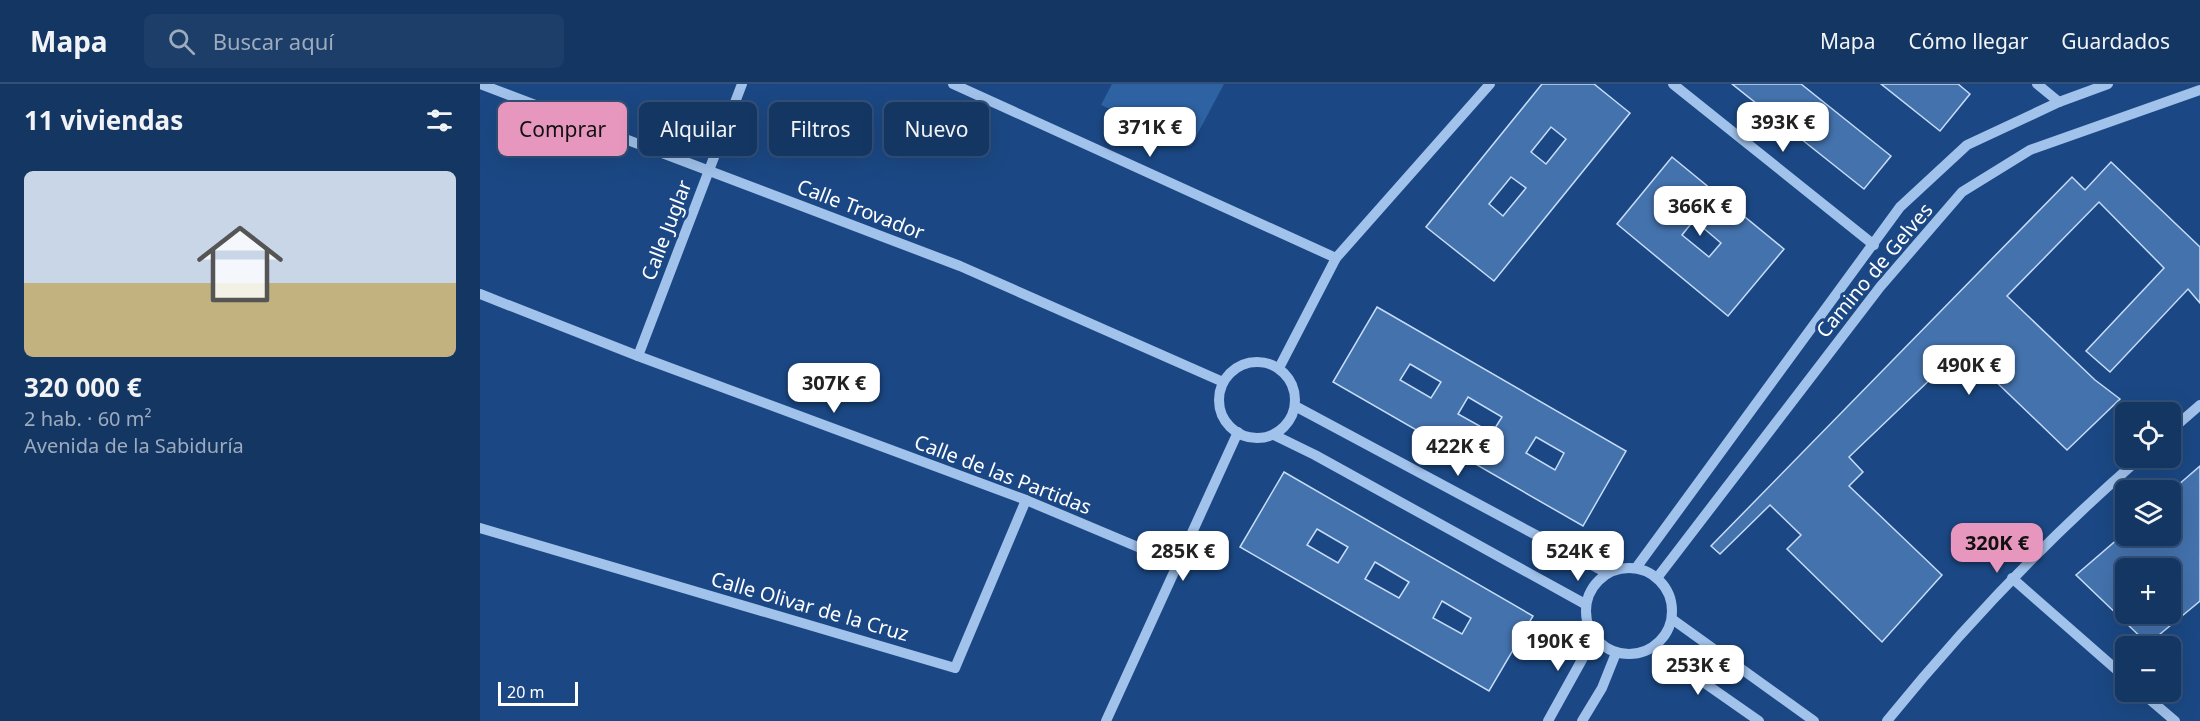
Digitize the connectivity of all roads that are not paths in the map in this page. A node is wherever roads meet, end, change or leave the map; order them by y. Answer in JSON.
{"nodes":[{"id":1,"x":480,"y":84,"type":"edge"},
{"id":2,"x":742,"y":84,"type":"edge"},
{"id":3,"x":953,"y":84,"type":"edge"},
{"id":4,"x":1490,"y":84,"type":"edge"},
{"id":5,"x":1673,"y":84,"type":"edge"},
{"id":6,"x":2037,"y":84,"type":"edge"},
{"id":7,"x":2108,"y":84,"type":"edge"},
{"id":8,"x":2200,"y":90,"type":"edge"},
{"id":9,"x":2059,"y":102,"type":"junction"},
{"id":10,"x":708,"y":169,"type":"junction"},
{"id":11,"x":1874,"y":245,"type":"junction"},
{"id":12,"x":1336,"y":258,"type":"junction"},
{"id":13,"x":480,"y":294,"type":"edge"},
{"id":14,"x":638,"y":356,"type":"junction"},
{"id":15,"x":1279,"y":368,"type":"junction"},
{"id":16,"x":1223,"y":382,"type":"junction"},
{"id":17,"x":2200,"y":405,"type":"edge"},
{"id":18,"x":1295,"y":406,"type":"junction"},
{"id":19,"x":2181,"y":421,"type":"edge"},
{"id":20,"x":1238,"y":432,"type":"junction"},
{"id":21,"x":1274,"y":435,"type":"junction"},
{"id":22,"x":2128,"y":468,"type":"edge"},
{"id":23,"x":1026,"y":500,"type":"junction"},
{"id":24,"x":480,"y":528,"type":"edge"},
{"id":25,"x":1176,"y":563,"type":"junction"},
{"id":26,"x":1636,"y":568,"type":"junction"},
{"id":27,"x":1607,"y":573,"type":"junction"},
{"id":28,"x":1657,"y":578,"type":"junction"},
{"id":29,"x":2012,"y":578,"type":"junction"},
{"id":30,"x":1585,"y":604,"type":"junction"},
{"id":31,"x":1672,"y":619,"type":"junction"},
{"id":32,"x":1594,"y":638,"type":"junction"},
{"id":33,"x":1653,"y":647,"type":"junction"},
{"id":34,"x":1616,"y":652,"type":"junction"},
{"id":35,"x":2115,"y":668,"type":"edge"},
{"id":36,"x":2153,"y":702,"type":"edge"},
{"id":37,"x":1106,"y":721,"type":"edge"},
{"id":38,"x":1548,"y":721,"type":"edge"},
{"id":39,"x":1581,"y":721,"type":"edge"},
{"id":40,"x":1759,"y":721,"type":"edge"},
{"id":41,"x":1814,"y":721,"type":"edge"},
{"id":42,"x":1887,"y":721,"type":"edge"},
{"id":43,"x":2175,"y":721,"type":"edge"}],
"edges":[{"from":1,"to":10,"type":"street","name":"Calle Trovador"},
{"from":2,"to":10,"type":"street","name":"Calle Juglar"},
{"from":3,"to":12,"type":"street"},
{"from":4,"to":12,"type":"street"},
{"from":5,"to":11,"type":"street"},
{"from":6,"to":9,"type":"street"},
{"from":7,"to":9,"type":"street","name":"Camino de Gelves"},
{"from":8,"to":28,"type":"street","name":"Camino de Gelves"},
{"from":9,"to":11,"type":"street","name":"Camino de Gelves"},
{"from":10,"to":14,"type":"street","name":"Calle Juglar"},
{"from":10,"to":16,"type":"street","name":"Calle Trovador"},
{"from":11,"to":26,"type":"street","name":"Camino de Gelves"},
{"from":12,"to":15,"type":"street"},
{"from":13,"to":14,"type":"street","name":"Calle de las Partidas"},
{"from":14,"to":23,"type":"street","name":"Calle de las Partidas"},
{"from":15,"to":16,"type":"street"},
{"from":15,"to":18,"type":"street"},
{"from":16,"to":20,"type":"street"},
{"from":17,"to":19,"type":"street"},
{"from":18,"to":21,"type":"street"},
{"from":18,"to":27,"type":"street"},
{"from":20,"to":21,"type":"street"},
{"from":20,"to":25,"type":"street"},
{"from":21,"to":30,"type":"street"},
{"from":22,"to":29,"type":"street"},
{"from":23,"to":24,"type":"street","name":"Calle Olivar de la Cruz"},
{"from":23,"to":25,"type":"street","name":"Calle de las Partidas"},
{"from":25,"to":37,"type":"street"},
{"from":26,"to":27,"type":"street"},
{"from":26,"to":28,"type":"street"},
{"from":27,"to":30,"type":"street"},
{"from":28,"to":31,"type":"street"},
{"from":29,"to":35,"type":"street"},
{"from":29,"to":42,"type":"street"},
{"from":30,"to":32,"type":"street"},
{"from":31,"to":33,"type":"street"},
{"from":31,"to":41,"type":"street"},
{"from":32,"to":34,"type":"street"},
{"from":32,"to":38,"type":"street"},
{"from":33,"to":34,"type":"street"},
{"from":33,"to":40,"type":"street"},
{"from":34,"to":39,"type":"street"},
{"from":36,"to":43,"type":"street"}]}
